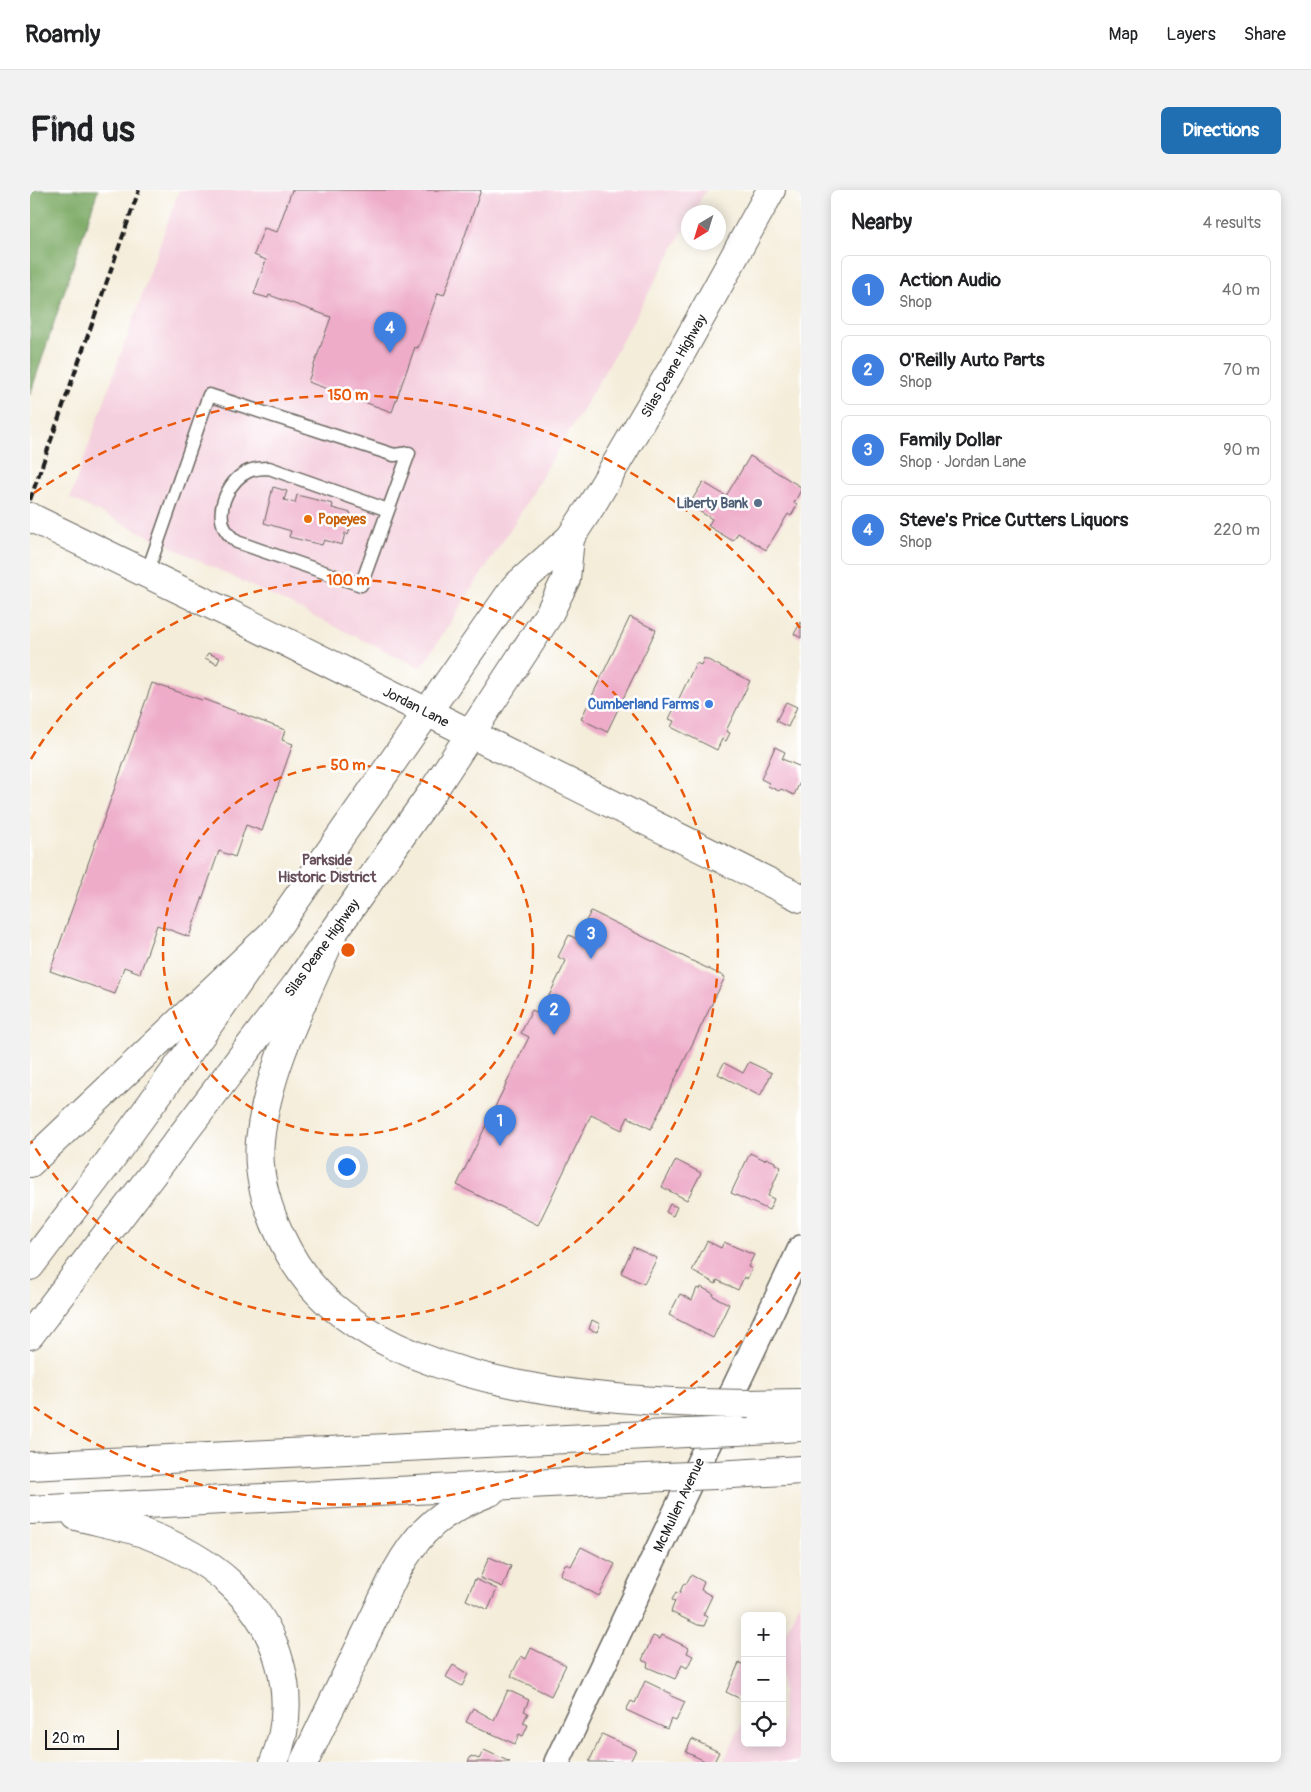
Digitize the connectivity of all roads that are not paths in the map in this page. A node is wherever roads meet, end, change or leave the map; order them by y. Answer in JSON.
{"nodes":[{"id":1,"x":771,"y":190,"type":"edge"},
{"id":2,"x":388,"y":510,"type":"junction"},
{"id":3,"x":30,"y":517,"type":"edge"},
{"id":4,"x":570,"y":538,"type":"junction"},
{"id":5,"x":147,"y":573,"type":"junction"},
{"id":6,"x":427,"y":712,"type":"junction"},
{"id":7,"x":471,"y":734,"type":"junction"},
{"id":8,"x":801,"y":898,"type":"edge"},
{"id":9,"x":271,"y":935,"type":"junction"},
{"id":10,"x":332,"y":935,"type":"junction"},
{"id":11,"x":30,"y":1163,"type":"edge"},
{"id":12,"x":801,"y":1248,"type":"edge"},
{"id":13,"x":30,"y":1266,"type":"edge"},
{"id":14,"x":30,"y":1335,"type":"edge"},
{"id":15,"x":801,"y":1403,"type":"edge"},
{"id":16,"x":801,"y":1427,"type":"edge"},
{"id":17,"x":30,"y":1466,"type":"edge"},
{"id":18,"x":801,"y":1470,"type":"edge"},
{"id":19,"x":519,"y":1484,"type":"junction"},
{"id":20,"x":39,"y":1509,"type":"edge"},
{"id":21,"x":274,"y":1762,"type":"edge"},
{"id":22,"x":304,"y":1762,"type":"edge"},
{"id":23,"x":557,"y":1762,"type":"edge"}],
"edges":[{"from":1,"to":4,"type":"main road","name":"Silas Deane Highway"},
{"from":2,"to":2,"type":"lane"},
{"from":2,"to":5,"type":"lane"},
{"from":3,"to":5,"type":"main road","name":"Jordan Lane"},
{"from":4,"to":6,"type":"main road","name":"Silas Deane Highway"},
{"from":4,"to":7,"type":"main road","name":"Silas Deane Highway"},
{"from":5,"to":6,"type":"main road","name":"Jordan Lane"},
{"from":6,"to":7,"type":"main road","name":"Jordan Lane"},
{"from":6,"to":9,"type":"main road","name":"Silas Deane Highway"},
{"from":7,"to":8,"type":"main road","name":"Jordan Lane"},
{"from":7,"to":10,"type":"main road","name":"Silas Deane Highway"},
{"from":9,"to":11,"type":"main road"},
{"from":9,"to":13,"type":"main road","name":"Silas Deane Highway"},
{"from":10,"to":14,"type":"main road","name":"Silas Deane Highway"},
{"from":10,"to":15,"type":"main road","bridge":true},
{"from":12,"to":23,"type":"street","name":"McMullen Avenue"},
{"from":16,"to":17,"type":"main road","bridge":true},
{"from":18,"to":19,"type":"main road","bridge":true},
{"from":19,"to":20,"type":"main road"},
{"from":19,"to":22,"type":"main road"},
{"from":20,"to":21,"type":"main road"}]}
